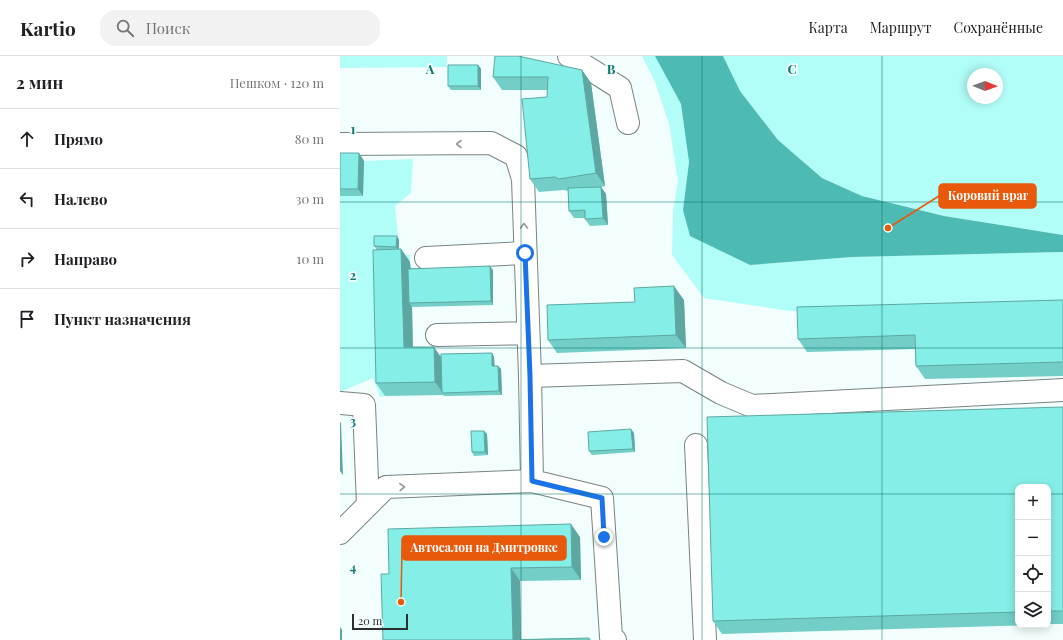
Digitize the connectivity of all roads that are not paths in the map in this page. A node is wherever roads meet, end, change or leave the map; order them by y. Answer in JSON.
{"nodes":[{"id":1,"x":569,"y":56,"type":"edge"},
{"id":2,"x":628,"y":123,"type":"dead end"},
{"id":3,"x":340,"y":144,"type":"edge"},
{"id":4,"x":525,"y":253,"type":"junction"},
{"id":5,"x":426,"y":258,"type":"dead end"},
{"id":6,"x":528,"y":333,"type":"junction"},
{"id":7,"x":437,"y":335,"type":"dead end"},
{"id":8,"x":530,"y":376,"type":"junction"},
{"id":9,"x":1063,"y":390,"type":"edge"},
{"id":10,"x":340,"y":403,"type":"edge"},
{"id":11,"x":696,"y":445,"type":"dead end"},
{"id":12,"x":532,"y":481,"type":"junction"},
{"id":13,"x":368,"y":505,"type":"junction"},
{"id":14,"x":340,"y":533,"type":"edge"},
{"id":15,"x":615,"y":640,"type":"edge"},
{"id":16,"x":705,"y":640,"type":"edge"}],
"edges":[{"from":1,"to":2,"type":"lane"},
{"from":4,"to":3,"type":"lane","one_way":true},
{"from":4,"to":5,"type":"lane"},
{"from":4,"to":6,"type":"lane"},
{"from":6,"to":7,"type":"lane"},
{"from":6,"to":8,"type":"lane"},
{"from":8,"to":9,"type":"lane"},
{"from":8,"to":12,"type":"lane"},
{"from":10,"to":13,"type":"lane"},
{"from":11,"to":16,"type":"lane"},
{"from":13,"to":12,"type":"lane","one_way":true},
{"from":12,"to":15,"type":"lane"},
{"from":13,"to":14,"type":"lane"}]}
